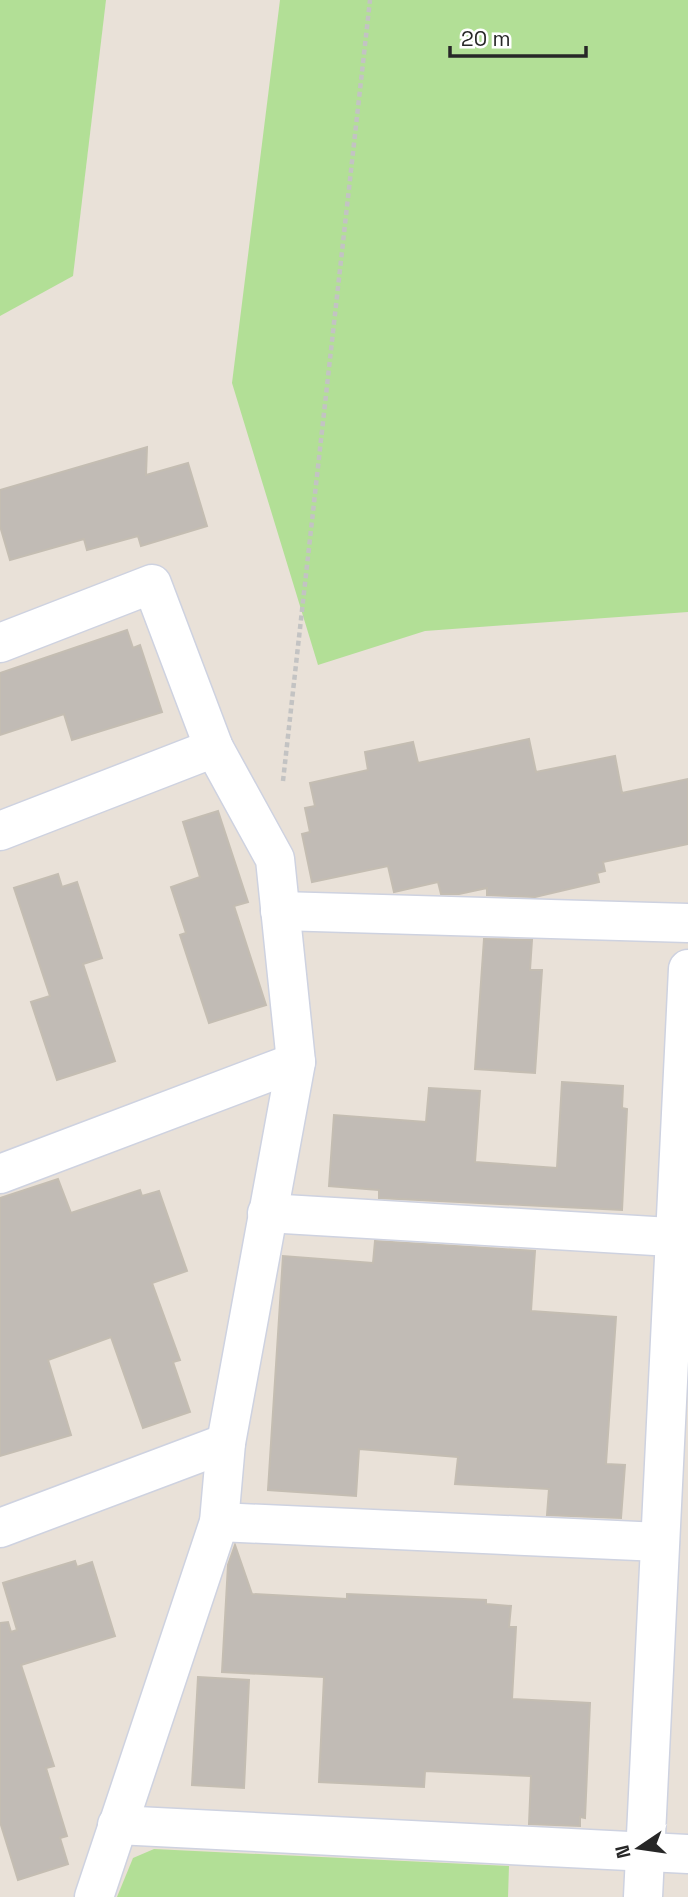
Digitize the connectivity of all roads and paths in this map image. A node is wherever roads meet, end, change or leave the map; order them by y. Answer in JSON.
{"nodes":[{"id":1,"x":370,"y":0,"type":"edge"},
{"id":2,"x":0,"y":643,"type":"edge"},
{"id":3,"x":214,"y":748,"type":"junction"},
{"id":4,"x":282,"y":789,"type":"dead end"},
{"id":5,"x":0,"y":831,"type":"edge"},
{"id":6,"x":280,"y":911,"type":"junction"},
{"id":7,"x":688,"y":923,"type":"edge"},
{"id":8,"x":688,"y":969,"type":"edge"},
{"id":9,"x":296,"y":1062,"type":"junction"},
{"id":10,"x":0,"y":1174,"type":"edge"},
{"id":11,"x":267,"y":1213,"type":"junction"},
{"id":12,"x":681,"y":1237,"type":"edge"},
{"id":13,"x":226,"y":1443,"type":"junction"},
{"id":14,"x":219,"y":1522,"type":"junction"},
{"id":15,"x":0,"y":1528,"type":"edge"},
{"id":16,"x":660,"y":1542,"type":"junction"},
{"id":17,"x":117,"y":1825,"type":"junction"},
{"id":18,"x":645,"y":1852,"type":"junction"},
{"id":19,"x":688,"y":1854,"type":"edge"},
{"id":20,"x":94,"y":1897,"type":"edge"},
{"id":21,"x":643,"y":1897,"type":"edge"}],
"edges":[{"from":1,"to":4,"type":"path"},
{"from":2,"to":3,"type":"street"},
{"from":3,"to":5,"type":"street"},
{"from":3,"to":6,"type":"street"},
{"from":6,"to":7,"type":"street"},
{"from":6,"to":9,"type":"street"},
{"from":8,"to":12,"type":"street"},
{"from":9,"to":10,"type":"street"},
{"from":9,"to":11,"type":"street"},
{"from":11,"to":12,"type":"street"},
{"from":11,"to":13,"type":"street"},
{"from":12,"to":16,"type":"street"},
{"from":13,"to":14,"type":"street"},
{"from":13,"to":15,"type":"street"},
{"from":14,"to":16,"type":"street"},
{"from":14,"to":17,"type":"street"},
{"from":16,"to":18,"type":"street"},
{"from":17,"to":18,"type":"street"},
{"from":17,"to":20,"type":"street"},
{"from":18,"to":19,"type":"street"},
{"from":18,"to":21,"type":"street"}]}
